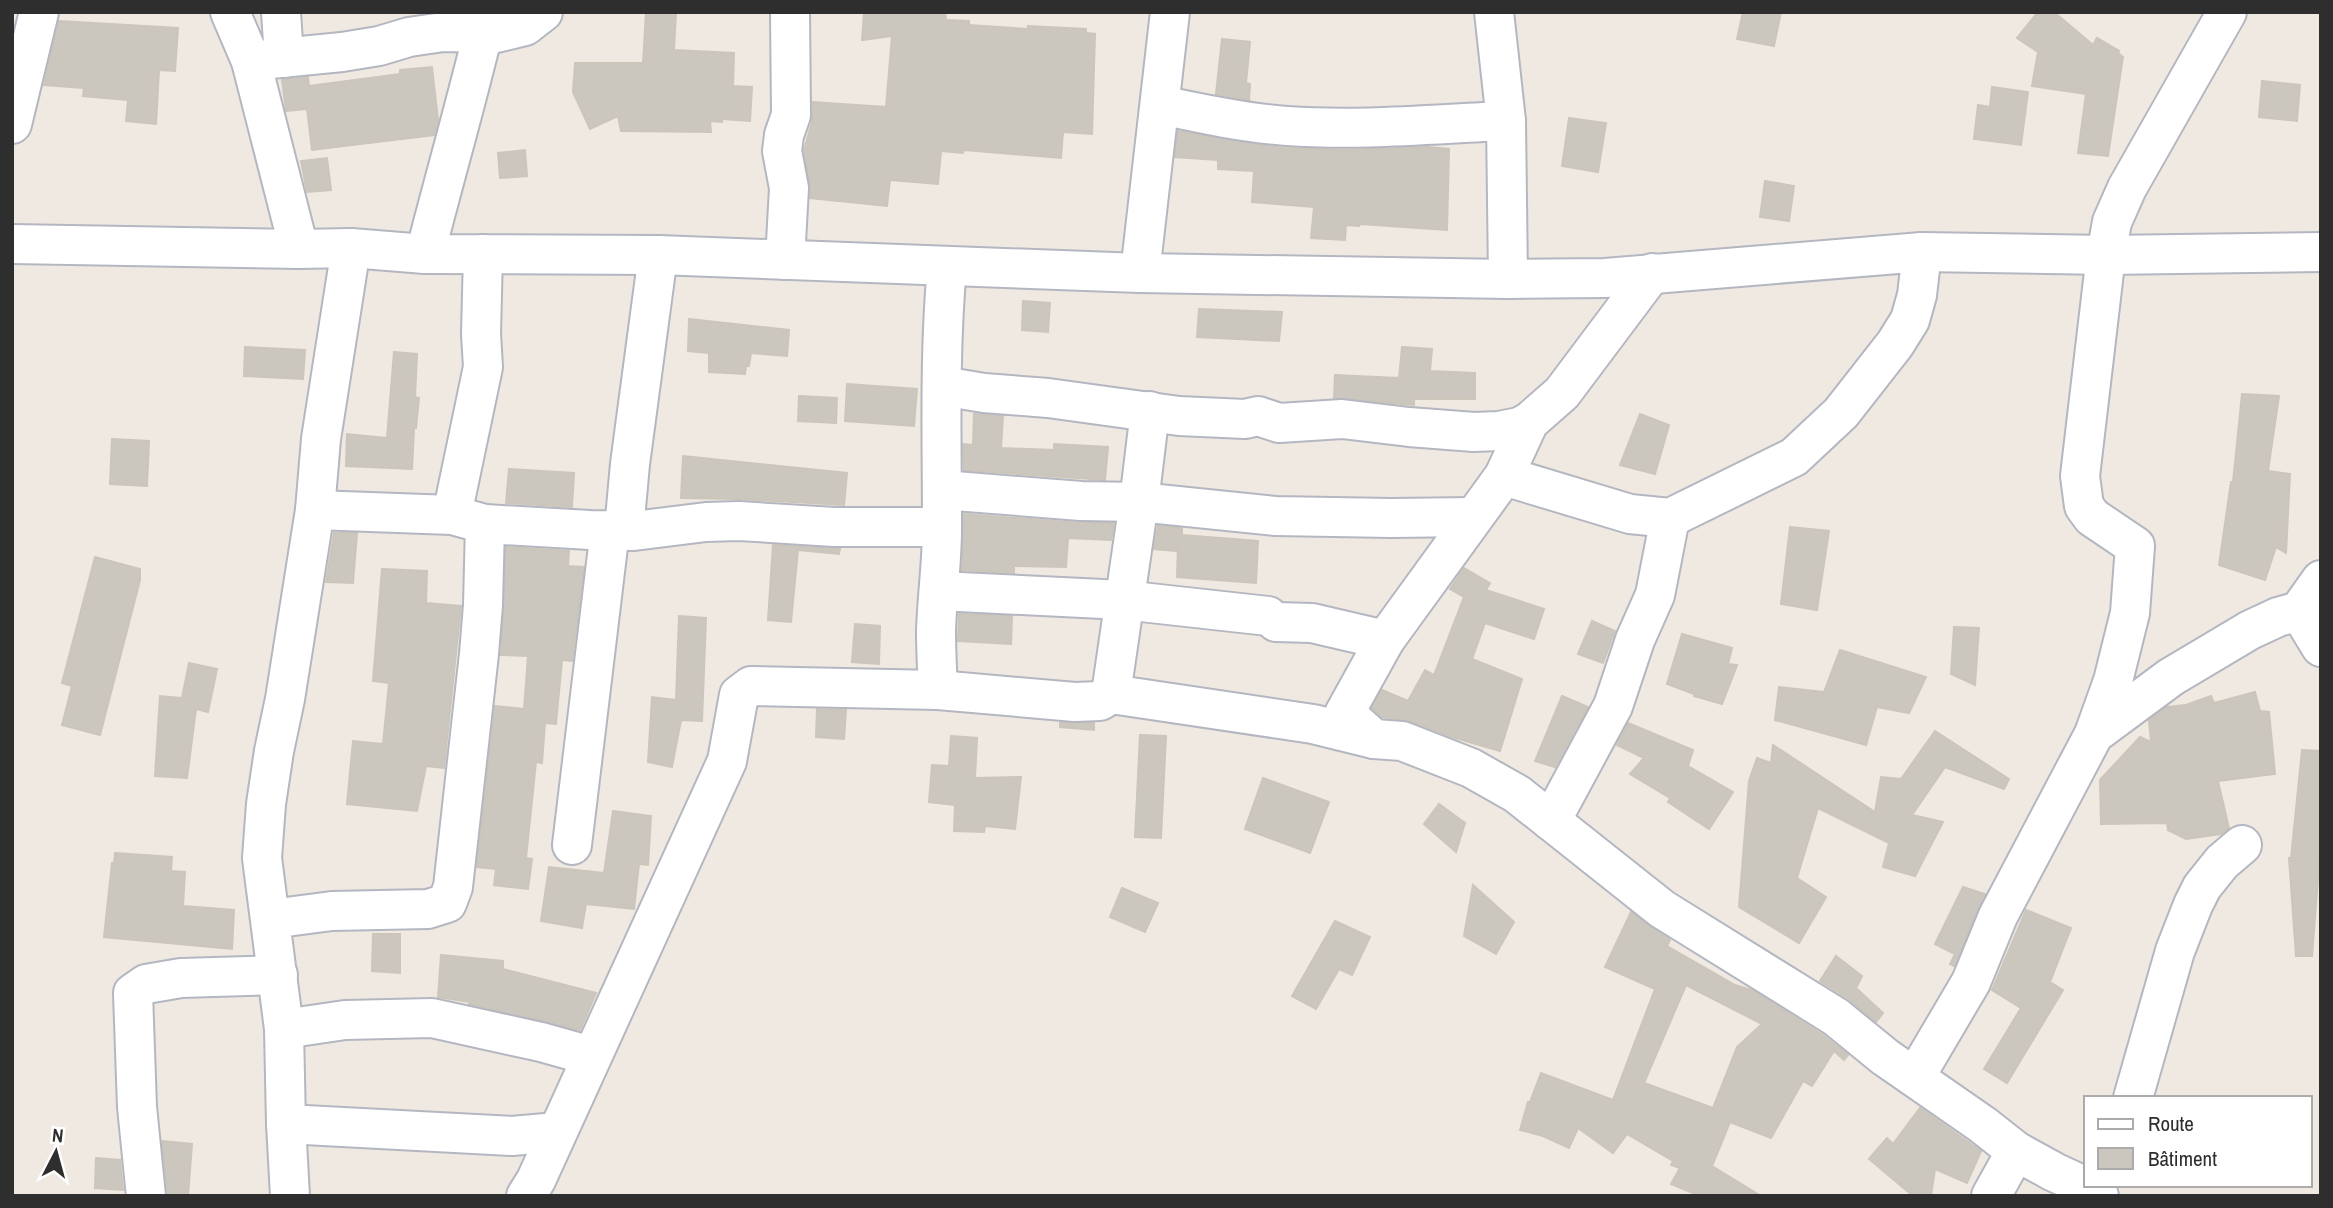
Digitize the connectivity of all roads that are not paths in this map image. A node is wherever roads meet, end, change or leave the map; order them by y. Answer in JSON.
{"nodes":[{"id":1,"x":39,"y":12,"type":"edge"},
{"id":2,"x":230,"y":12,"type":"edge"},
{"id":3,"x":281,"y":12,"type":"edge"},
{"id":4,"x":543,"y":12,"type":"edge"},
{"id":5,"x":790,"y":12,"type":"edge"},
{"id":6,"x":1170,"y":12,"type":"edge"},
{"id":7,"x":1494,"y":12,"type":"edge"},
{"id":8,"x":2227,"y":12,"type":"edge"},
{"id":9,"x":493,"y":26,"type":"edge"},
{"id":10,"x":268,"y":60,"type":"junction"},
{"id":11,"x":1161,"y":105,"type":"junction"},
{"id":12,"x":1506,"y":121,"type":"junction"},
{"id":13,"x":12,"y":124,"type":"edge"},
{"id":14,"x":12,"y":244,"type":"edge"},
{"id":15,"x":351,"y":248,"type":"junction"},
{"id":16,"x":299,"y":250,"type":"junction"},
{"id":17,"x":1922,"y":251,"type":"junction"},
{"id":18,"x":2321,"y":252,"type":"edge"},
{"id":19,"x":425,"y":254,"type":"junction"},
{"id":20,"x":483,"y":254,"type":"junction"},
{"id":21,"x":658,"y":255,"type":"junction"},
{"id":22,"x":2106,"y":255,"type":"junction"},
{"id":23,"x":785,"y":260,"type":"junction"},
{"id":24,"x":947,"y":267,"type":"junction"},
{"id":25,"x":1140,"y":273,"type":"junction"},
{"id":26,"x":1652,"y":273,"type":"junction"},
{"id":27,"x":1508,"y":279,"type":"junction"},
{"id":28,"x":942,"y":386,"type":"junction"},
{"id":29,"x":1150,"y":411,"type":"junction"},
{"id":30,"x":1530,"y":422,"type":"junction"},
{"id":31,"x":1504,"y":476,"type":"junction"},
{"id":32,"x":1139,"y":502,"type":"junction"},
{"id":33,"x":942,"y":509,"type":"junction"},
{"id":34,"x":315,"y":510,"type":"junction"},
{"id":35,"x":1473,"y":517,"type":"junction"},
{"id":36,"x":1670,"y":518,"type":"junction"},
{"id":37,"x":469,"y":520,"type":"junction"},
{"id":38,"x":617,"y":530,"type":"junction"},
{"id":39,"x":2321,"y":580,"type":"edge"},
{"id":40,"x":939,"y":591,"type":"junction"},
{"id":41,"x":1123,"y":600,"type":"junction"},
{"id":42,"x":2310,"y":612,"type":"edge"},
{"id":43,"x":1385,"y":640,"type":"junction"},
{"id":44,"x":2321,"y":647,"type":"edge"},
{"id":45,"x":938,"y":690,"type":"junction"},
{"id":46,"x":1111,"y":694,"type":"junction"},
{"id":47,"x":1356,"y":724,"type":"junction"},
{"id":48,"x":2094,"y":734,"type":"junction"},
{"id":49,"x":1551,"y":821,"type":"junction"},
{"id":50,"x":572,"y":845,"type":"dead end"},
{"id":51,"x":2242,"y":845,"type":"dead end"},
{"id":52,"x":271,"y":919,"type":"junction"},
{"id":53,"x":278,"y":975,"type":"junction"},
{"id":54,"x":285,"y":1029,"type":"junction"},
{"id":55,"x":591,"y":1056,"type":"junction"},
{"id":56,"x":1915,"y":1077,"type":"junction"},
{"id":57,"x":2134,"y":1096,"type":"edge"},
{"id":58,"x":286,"y":1124,"type":"junction"},
{"id":59,"x":557,"y":1132,"type":"junction"},
{"id":60,"x":2016,"y":1151,"type":"junction"},
{"id":61,"x":2084,"y":1185,"type":"edge"},
{"id":62,"x":146,"y":1196,"type":"edge"},
{"id":63,"x":290,"y":1196,"type":"edge"},
{"id":64,"x":526,"y":1196,"type":"edge"},
{"id":65,"x":1991,"y":1196,"type":"edge"}],
"edges":[{"from":1,"to":13,"type":"street"},
{"from":2,"to":10,"type":"street"},
{"from":3,"to":10,"type":"street"},
{"from":4,"to":9,"type":"street"},
{"from":5,"to":23,"type":"street"},
{"from":6,"to":11,"type":"street"},
{"from":7,"to":12,"type":"street"},
{"from":8,"to":22,"type":"street"},
{"from":9,"to":10,"type":"street"},
{"from":9,"to":19,"type":"street"},
{"from":10,"to":16,"type":"street"},
{"from":11,"to":12,"type":"street"},
{"from":11,"to":25,"type":"street"},
{"from":12,"to":27,"type":"street"},
{"from":14,"to":16,"type":"street"},
{"from":15,"to":16,"type":"street"},
{"from":15,"to":19,"type":"street"},
{"from":15,"to":34,"type":"street"},
{"from":17,"to":22,"type":"street"},
{"from":17,"to":26,"type":"street"},
{"from":17,"to":36,"type":"street"},
{"from":18,"to":22,"type":"street"},
{"from":19,"to":20,"type":"street"},
{"from":20,"to":21,"type":"street"},
{"from":20,"to":37,"type":"street"},
{"from":21,"to":23,"type":"street"},
{"from":21,"to":38,"type":"street"},
{"from":22,"to":48,"type":"street"},
{"from":23,"to":24,"type":"street"},
{"from":24,"to":25,"type":"street"},
{"from":24,"to":28,"type":"street"},
{"from":25,"to":27,"type":"street"},
{"from":26,"to":27,"type":"street"},
{"from":26,"to":30,"type":"street"},
{"from":28,"to":29,"type":"street"},
{"from":28,"to":33,"type":"street"},
{"from":29,"to":30,"type":"street"},
{"from":29,"to":32,"type":"street"},
{"from":30,"to":31,"type":"street"},
{"from":31,"to":35,"type":"street"},
{"from":31,"to":36,"type":"street"},
{"from":32,"to":33,"type":"street"},
{"from":32,"to":35,"type":"street"},
{"from":32,"to":41,"type":"street"},
{"from":33,"to":38,"type":"street"},
{"from":33,"to":40,"type":"street"},
{"from":34,"to":37,"type":"street"},
{"from":34,"to":52,"type":"street"},
{"from":35,"to":43,"type":"street"},
{"from":36,"to":49,"type":"street"},
{"from":37,"to":38,"type":"street"},
{"from":37,"to":52,"type":"street"},
{"from":38,"to":50,"type":"street"},
{"from":39,"to":42,"type":"street"},
{"from":40,"to":41,"type":"street"},
{"from":40,"to":45,"type":"street"},
{"from":41,"to":43,"type":"street"},
{"from":41,"to":46,"type":"street"},
{"from":42,"to":44,"type":"street"},
{"from":42,"to":48,"type":"street"},
{"from":43,"to":47,"type":"street"},
{"from":45,"to":46,"type":"street"},
{"from":45,"to":55,"type":"street"},
{"from":46,"to":47,"type":"street"},
{"from":47,"to":49,"type":"street"},
{"from":48,"to":56,"type":"street"},
{"from":49,"to":56,"type":"street"},
{"from":51,"to":57,"type":"street"},
{"from":52,"to":53,"type":"street"},
{"from":53,"to":54,"type":"street"},
{"from":53,"to":62,"type":"street"},
{"from":54,"to":55,"type":"street"},
{"from":54,"to":58,"type":"street"},
{"from":55,"to":59,"type":"street"},
{"from":56,"to":60,"type":"street"},
{"from":58,"to":59,"type":"street"},
{"from":58,"to":63,"type":"street"},
{"from":59,"to":64,"type":"street"},
{"from":60,"to":61,"type":"street"},
{"from":60,"to":65,"type":"street"}]}
